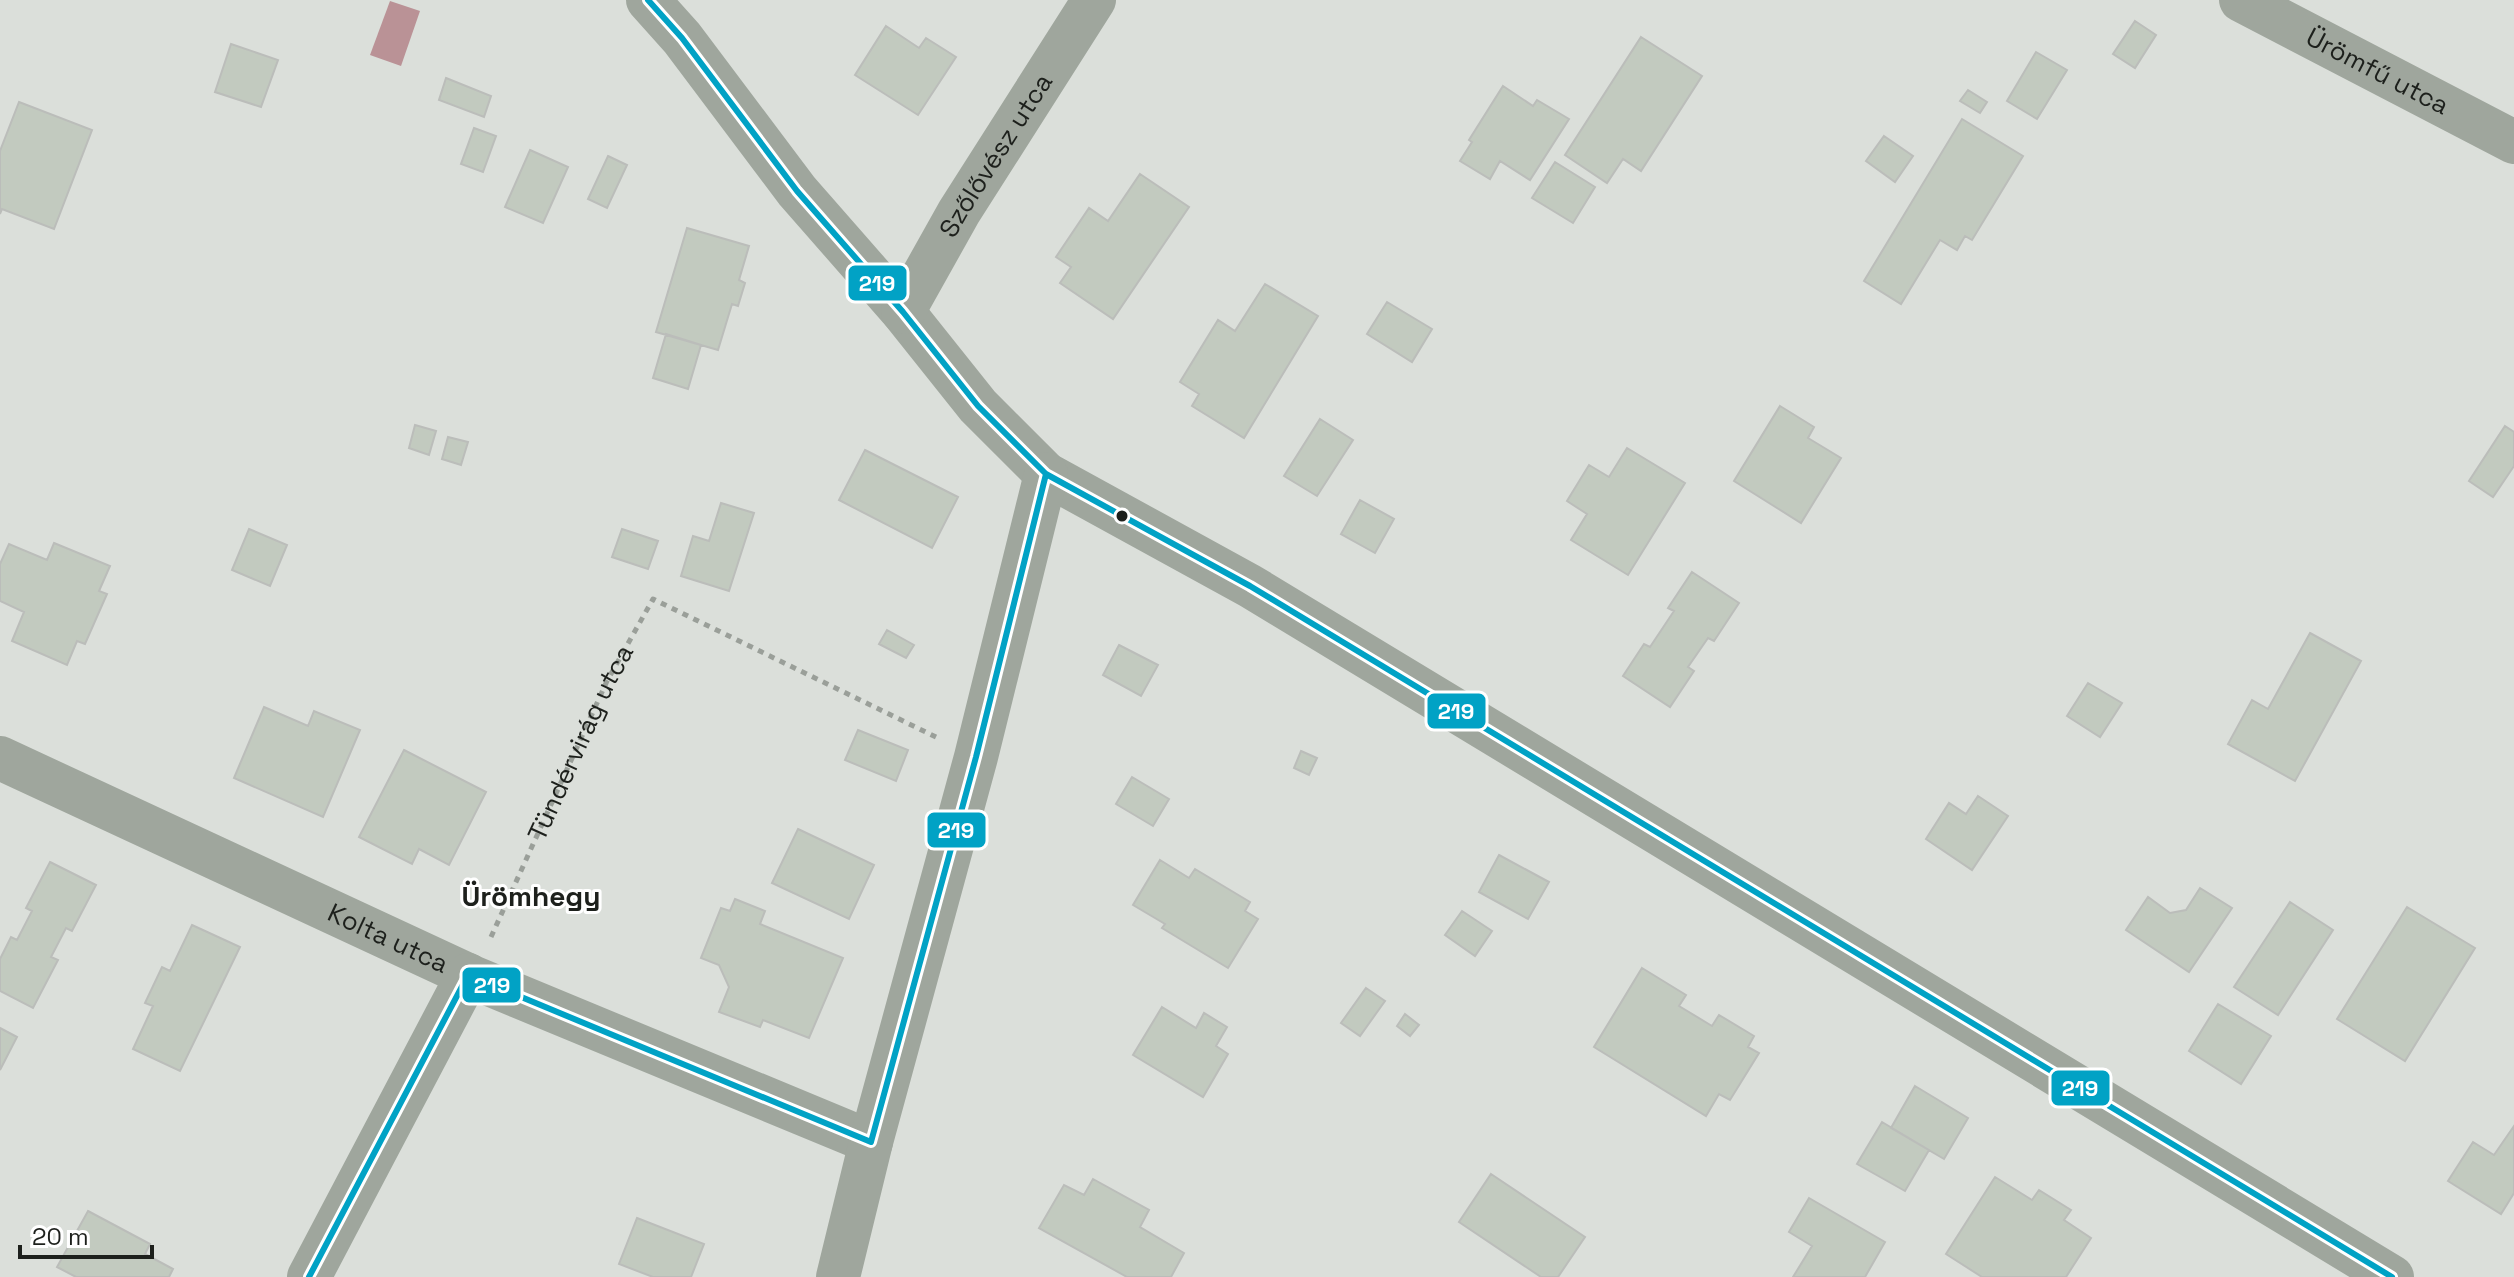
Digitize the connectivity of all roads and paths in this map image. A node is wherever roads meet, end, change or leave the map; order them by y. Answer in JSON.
{"nodes":[{"id":1,"x":648,"y":0,"type":"edge"},
{"id":2,"x":1094,"y":0,"type":"edge"},
{"id":3,"x":2241,"y":0,"type":"edge"},
{"id":4,"x":2514,"y":142,"type":"edge"},
{"id":5,"x":903,"y":312,"type":"junction"},
{"id":6,"x":1046,"y":474,"type":"junction"},
{"id":7,"x":976,"y":757,"type":"junction"},
{"id":8,"x":0,"y":758,"type":"edge"},
{"id":9,"x":470,"y":976,"type":"junction"},
{"id":10,"x":871,"y":1142,"type":"junction"},
{"id":11,"x":309,"y":1277,"type":"edge"},
{"id":12,"x":838,"y":1277,"type":"edge"},
{"id":13,"x":2392,"y":1277,"type":"edge"}],
"edges":[{"from":1,"to":5,"type":"street"},
{"from":2,"to":5,"type":"street","name":"Szőlővész utca"},
{"from":3,"to":4,"type":"street","name":"Ürömfű utca"},
{"from":5,"to":6,"type":"street"},
{"from":6,"to":7,"type":"street"},
{"from":6,"to":13,"type":"street"},
{"from":7,"to":9,"type":"path","name":"Tündérvirág utca"},
{"from":7,"to":10,"type":"street"},
{"from":8,"to":9,"type":"street","name":"Kolta utca"},
{"from":9,"to":10,"type":"street","name":"Kolta utca"},
{"from":9,"to":11,"type":"street"},
{"from":10,"to":12,"type":"street"}]}
